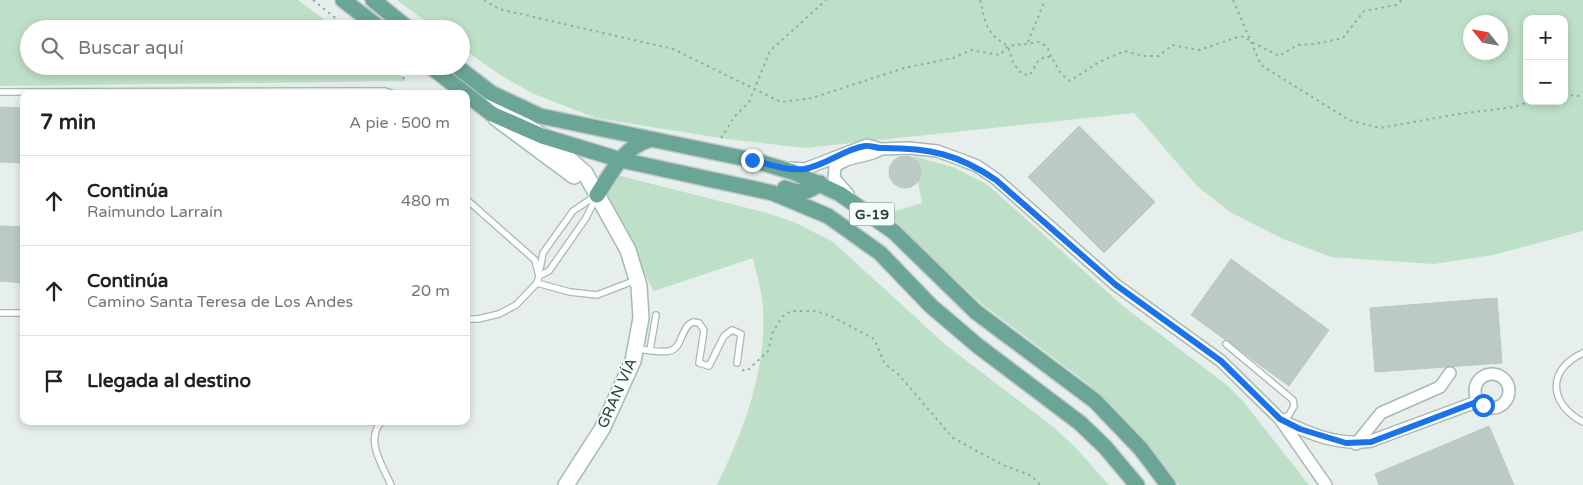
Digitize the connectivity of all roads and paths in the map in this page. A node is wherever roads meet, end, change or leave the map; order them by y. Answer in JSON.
{"nodes":[{"id":1,"x":313,"y":0,"type":"edge"},
{"id":2,"x":343,"y":0,"type":"edge"},
{"id":3,"x":374,"y":0,"type":"edge"},
{"id":4,"x":484,"y":0,"type":"edge"},
{"id":5,"x":826,"y":0,"type":"edge"},
{"id":6,"x":980,"y":0,"type":"edge"},
{"id":7,"x":1045,"y":0,"type":"edge"},
{"id":8,"x":1234,"y":0,"type":"edge"},
{"id":9,"x":1402,"y":0,"type":"edge"},
{"id":10,"x":339,"y":20,"type":"edge"},
{"id":11,"x":369,"y":20,"type":"edge"},
{"id":12,"x":398,"y":20,"type":"edge"},
{"id":13,"x":1028,"y":42,"type":"junction"},
{"id":14,"x":1251,"y":42,"type":"junction"},
{"id":15,"x":1008,"y":46,"type":"junction"},
{"id":16,"x":1052,"y":58,"type":"junction"},
{"id":17,"x":402,"y":75,"type":"edge"},
{"id":18,"x":442,"y":75,"type":"edge"},
{"id":19,"x":467,"y":75,"type":"edge"},
{"id":20,"x":406,"y":82,"type":"dead end"},
{"id":21,"x":754,"y":89,"type":"junction"},
{"id":22,"x":461,"y":90,"type":"edge"},
{"id":23,"x":0,"y":92,"type":"edge"},
{"id":24,"x":20,"y":92,"type":"edge"},
{"id":25,"x":491,"y":94,"type":"junction"},
{"id":26,"x":1568,"y":96,"type":"edge"},
{"id":27,"x":1583,"y":96,"type":"edge"},
{"id":28,"x":470,"y":97,"type":"edge"},
{"id":29,"x":1523,"y":104,"type":"edge"},
{"id":30,"x":492,"y":114,"type":"junction"},
{"id":31,"x":542,"y":136,"type":"junction"},
{"id":32,"x":721,"y":138,"type":"dead end"},
{"id":33,"x":649,"y":140,"type":"junction"},
{"id":34,"x":881,"y":149,"type":"junction"},
{"id":35,"x":621,"y":160,"type":"junction"},
{"id":36,"x":845,"y":160,"type":"junction"},
{"id":37,"x":778,"y":167,"type":"junction"},
{"id":38,"x":683,"y":173,"type":"junction"},
{"id":39,"x":820,"y":183,"type":"junction"},
{"id":40,"x":594,"y":190,"type":"junction"},
{"id":41,"x":470,"y":203,"type":"edge"},
{"id":42,"x":860,"y":206,"type":"junction"},
{"id":43,"x":539,"y":276,"type":"junction"},
{"id":44,"x":637,"y":279,"type":"junction"},
{"id":45,"x":537,"y":283,"type":"junction"},
{"id":46,"x":0,"y":313,"type":"edge"},
{"id":47,"x":20,"y":313,"type":"edge"},
{"id":48,"x":656,"y":315,"type":"dead end"},
{"id":49,"x":470,"y":319,"type":"edge"},
{"id":50,"x":1226,"y":344,"type":"dead end"},
{"id":51,"x":643,"y":350,"type":"junction"},
{"id":52,"x":1583,"y":353,"type":"edge"},
{"id":53,"x":737,"y":363,"type":"joint"},
{"id":54,"x":1450,"y":373,"type":"dead end"},
{"id":55,"x":1479,"y":401,"type":"dead end"},
{"id":56,"x":1280,"y":419,"type":"junction"},
{"id":57,"x":1583,"y":422,"type":"edge"},
{"id":58,"x":379,"y":425,"type":"edge"},
{"id":59,"x":1356,"y":444,"type":"junction"},
{"id":60,"x":391,"y":485,"type":"edge"},
{"id":61,"x":566,"y":485,"type":"edge"},
{"id":62,"x":1040,"y":485,"type":"edge"},
{"id":63,"x":1137,"y":485,"type":"edge"},
{"id":64,"x":1168,"y":485,"type":"edge"},
{"id":65,"x":1326,"y":485,"type":"edge"}],
"edges":[{"from":1,"to":10,"type":"path"},
{"from":2,"to":11,"type":"main road"},
{"from":3,"to":12,"type":"main road"},
{"from":4,"to":21,"type":"path"},
{"from":5,"to":21,"type":"path"},
{"from":6,"to":15,"type":"path"},
{"from":7,"to":13,"type":"path"},
{"from":8,"to":14,"type":"path"},
{"from":9,"to":14,"type":"path"},
{"from":13,"to":15,"type":"path"},
{"from":13,"to":16,"type":"path"},
{"from":14,"to":16,"type":"path"},
{"from":14,"to":29,"type":"path"},
{"from":15,"to":16,"type":"path"},
{"from":15,"to":21,"type":"path"},
{"from":17,"to":20,"type":"path"},
{"from":18,"to":22,"type":"main road","number":"G-19"},
{"from":19,"to":25,"type":"main road","number":"G-19"},
{"from":21,"to":32,"type":"path"},
{"from":23,"to":24,"type":"lane"},
{"from":25,"to":31,"type":"main road","name":"GRAN VÍA"},
{"from":25,"to":33,"type":"main road","number":"G-19"},
{"from":26,"to":27,"type":"path"},
{"from":28,"to":30,"type":"main road","number":"G-19"},
{"from":30,"to":31,"type":"main road","number":"G-19"},
{"from":30,"to":40,"type":"main road"},
{"from":31,"to":35,"type":"main road","number":"G-19"},
{"from":31,"to":40,"type":"main road","name":"GRAN VÍA"},
{"from":33,"to":35,"type":"main road"},
{"from":33,"to":37,"type":"main road","number":"G-19"},
{"from":34,"to":36,"type":"street"},
{"from":34,"to":37,"type":"street"},
{"from":34,"to":56,"type":"street"},
{"from":35,"to":38,"type":"main road","number":"G-19"},
{"from":35,"to":40,"type":"main road"},
{"from":36,"to":39,"type":"street"},
{"from":36,"to":42,"type":"street"},
{"from":37,"to":39,"type":"main road","number":"G-19"},
{"from":38,"to":39,"type":"main road"},
{"from":38,"to":63,"type":"main road","number":"G-19"},
{"from":39,"to":42,"type":"main road","number":"G-19"},
{"from":40,"to":43,"type":"lane"},
{"from":40,"to":43,"type":"lane"},
{"from":40,"to":44,"type":"main road","name":"GRAN VÍA"},
{"from":41,"to":43,"type":"lane"},
{"from":42,"to":64,"type":"main road","number":"G-19"},
{"from":43,"to":45,"type":"lane"},
{"from":44,"to":45,"type":"lane"},
{"from":44,"to":51,"type":"main road","name":"GRAN VÍA"},
{"from":45,"to":49,"type":"lane"},
{"from":46,"to":47,"type":"lane"},
{"from":48,"to":51,"type":"lane"},
{"from":50,"to":56,"type":"lane"},
{"from":51,"to":53,"type":"lane"},
{"from":51,"to":61,"type":"main road","name":"GRAN VÍA"},
{"from":52,"to":57,"type":"lane"},
{"from":53,"to":62,"type":"path"},
{"from":54,"to":59,"type":"street"},
{"from":55,"to":59,"type":"street"},
{"from":56,"to":59,"type":"street"},
{"from":56,"to":65,"type":"street"},
{"from":58,"to":60,"type":"lane"}]}
